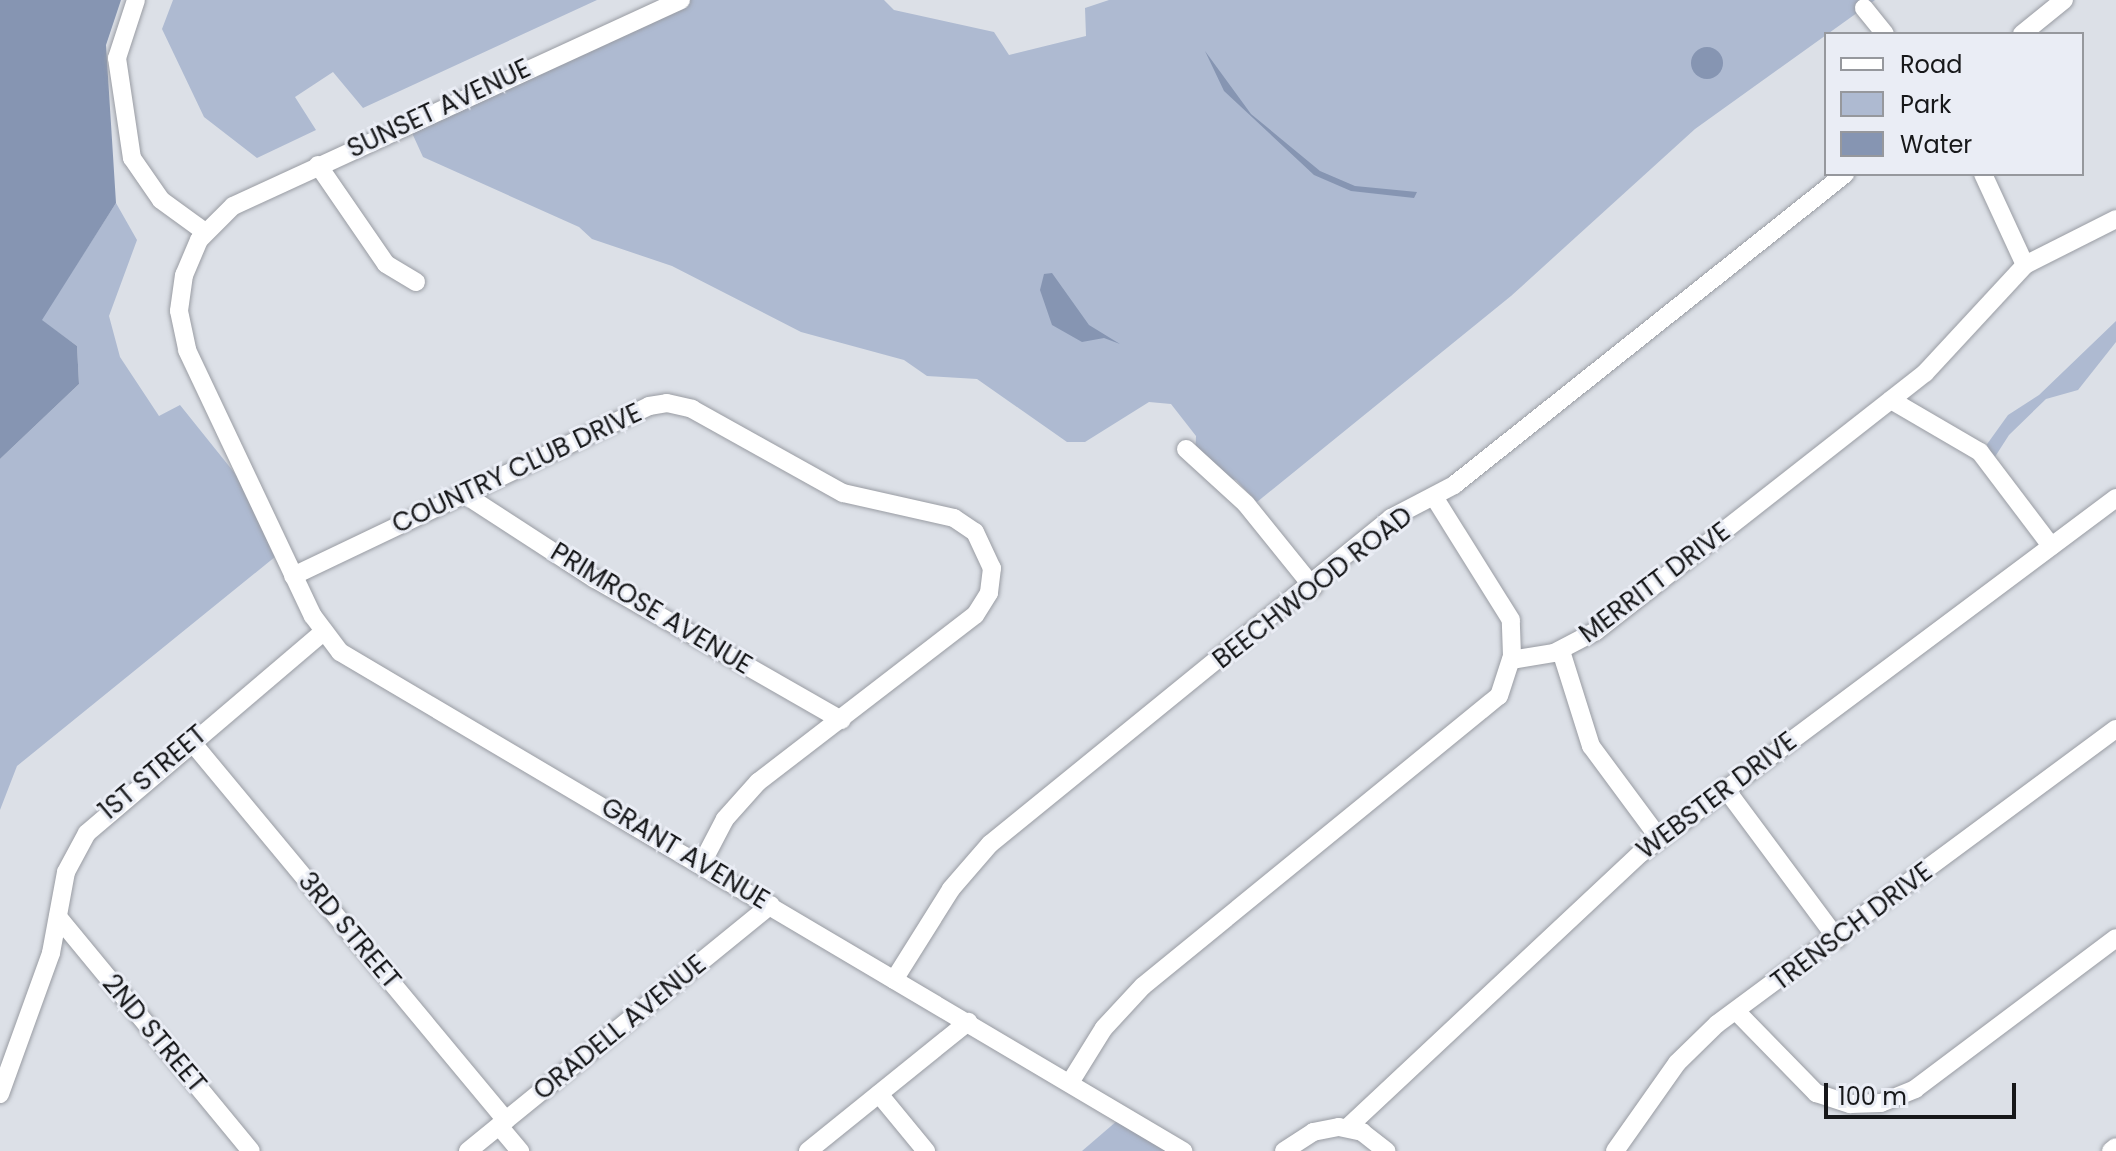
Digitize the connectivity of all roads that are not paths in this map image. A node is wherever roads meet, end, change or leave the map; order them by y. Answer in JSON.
{"nodes":[{"id":1,"x":136,"y":0,"type":"edge"},
{"id":2,"x":681,"y":0,"type":"edge"},
{"id":3,"x":2064,"y":0,"type":"edge"},
{"id":4,"x":1864,"y":8,"type":"dead end"},
{"id":5,"x":1883,"y":32,"type":"edge"},
{"id":6,"x":2024,"y":32,"type":"edge"},
{"id":7,"x":318,"y":165,"type":"junction"},
{"id":8,"x":1842,"y":176,"type":"edge"},
{"id":9,"x":1984,"y":176,"type":"edge"},
{"id":10,"x":2116,"y":219,"type":"edge"},
{"id":11,"x":205,"y":232,"type":"junction"},
{"id":12,"x":2025,"y":265,"type":"junction"},
{"id":13,"x":416,"y":282,"type":"dead end"},
{"id":14,"x":1891,"y":400,"type":"junction"},
{"id":15,"x":1186,"y":449,"type":"dead end"},
{"id":16,"x":464,"y":494,"type":"junction"},
{"id":17,"x":1434,"y":497,"type":"junction"},
{"id":18,"x":2116,"y":498,"type":"edge"},
{"id":19,"x":2051,"y":546,"type":"junction"},
{"id":20,"x":293,"y":576,"type":"junction"},
{"id":21,"x":1313,"y":587,"type":"junction"},
{"id":22,"x":324,"y":631,"type":"junction"},
{"id":23,"x":1561,"y":651,"type":"junction"},
{"id":24,"x":1511,"y":660,"type":"junction"},
{"id":25,"x":841,"y":720,"type":"junction"},
{"id":26,"x":2116,"y":729,"type":"edge"},
{"id":27,"x":191,"y":741,"type":"junction"},
{"id":28,"x":1725,"y":788,"type":"junction"},
{"id":29,"x":1659,"y":838,"type":"junction"},
{"id":30,"x":702,"y":863,"type":"junction"},
{"id":31,"x":771,"y":905,"type":"junction"},
{"id":32,"x":58,"y":917,"type":"junction"},
{"id":33,"x":2116,"y":938,"type":"edge"},
{"id":34,"x":1837,"y":939,"type":"junction"},
{"id":35,"x":894,"y":980,"type":"junction"},
{"id":36,"x":1736,"y":1011,"type":"junction"},
{"id":37,"x":968,"y":1022,"type":"junction"},
{"id":38,"x":1071,"y":1081,"type":"junction"},
{"id":39,"x":0,"y":1094,"type":"edge"},
{"id":40,"x":879,"y":1094,"type":"junction"},
{"id":41,"x":502,"y":1123,"type":"junction"},
{"id":42,"x":1347,"y":1128,"type":"junction"},
{"id":43,"x":2116,"y":1147,"type":"edge"},
{"id":44,"x":1623,"y":1148,"type":"edge"},
{"id":45,"x":251,"y":1151,"type":"edge"},
{"id":46,"x":468,"y":1151,"type":"edge"},
{"id":47,"x":520,"y":1151,"type":"edge"},
{"id":48,"x":808,"y":1151,"type":"edge"},
{"id":49,"x":926,"y":1151,"type":"edge"},
{"id":50,"x":1183,"y":1151,"type":"edge"},
{"id":51,"x":1284,"y":1151,"type":"edge"},
{"id":52,"x":1386,"y":1151,"type":"edge"},
{"id":53,"x":2111,"y":1151,"type":"edge"}],
"edges":[{"from":1,"to":11,"type":"street"},
{"from":2,"to":7,"type":"street","name":"SUNSET AVENUE"},
{"from":3,"to":6,"type":"street"},
{"from":4,"to":5,"type":"street"},
{"from":7,"to":11,"type":"street","name":"SUNSET AVENUE"},
{"from":7,"to":13,"type":"street"},
{"from":8,"to":17,"type":"street","name":"BEECHWOOD ROAD"},
{"from":9,"to":12,"type":"street"},
{"from":10,"to":12,"type":"street","name":"MERRITT DRIVE"},
{"from":11,"to":20,"type":"street","name":"GRANT AVENUE"},
{"from":12,"to":14,"type":"street","name":"MERRITT DRIVE"},
{"from":14,"to":19,"type":"street"},
{"from":14,"to":23,"type":"street","name":"MERRITT DRIVE"},
{"from":15,"to":21,"type":"street"},
{"from":16,"to":20,"type":"street","name":"COUNTRY CLUB DRIVE"},
{"from":16,"to":25,"type":"street","name":"PRIMROSE AVENUE"},
{"from":16,"to":25,"type":"street","name":"COUNTRY CLUB DRIVE"},
{"from":17,"to":21,"type":"street","name":"BEECHWOOD ROAD"},
{"from":17,"to":24,"type":"street"},
{"from":18,"to":19,"type":"street","name":"WEBSTER DRIVE"},
{"from":19,"to":28,"type":"street","name":"WEBSTER DRIVE"},
{"from":20,"to":22,"type":"street","name":"GRANT AVENUE"},
{"from":21,"to":35,"type":"street","name":"BEECHWOOD ROAD"},
{"from":22,"to":27,"type":"street","name":"1ST STREET"},
{"from":22,"to":30,"type":"street","name":"GRANT AVENUE"},
{"from":23,"to":24,"type":"street","name":"MERRITT DRIVE"},
{"from":23,"to":29,"type":"street"},
{"from":24,"to":38,"type":"street"},
{"from":25,"to":30,"type":"street","name":"COUNTRY CLUB DRIVE"},
{"from":26,"to":34,"type":"street","name":"TRENSCH DRIVE"},
{"from":27,"to":32,"type":"street","name":"1ST STREET"},
{"from":27,"to":41,"type":"street","name":"3RD STREET"},
{"from":28,"to":29,"type":"street","name":"WEBSTER DRIVE"},
{"from":28,"to":34,"type":"street"},
{"from":29,"to":42,"type":"street","name":"WEBSTER DRIVE"},
{"from":30,"to":31,"type":"street","name":"GRANT AVENUE"},
{"from":31,"to":35,"type":"street","name":"GRANT AVENUE"},
{"from":31,"to":41,"type":"street","name":"ORADELL AVENUE"},
{"from":32,"to":39,"type":"street","name":"1ST STREET"},
{"from":32,"to":45,"type":"street","name":"2ND STREET"},
{"from":33,"to":36,"type":"street"},
{"from":34,"to":36,"type":"street","name":"TRENSCH DRIVE"},
{"from":35,"to":37,"type":"street","name":"GRANT AVENUE"},
{"from":36,"to":44,"type":"street","name":"TRENSCH DRIVE"},
{"from":37,"to":38,"type":"street","name":"GRANT AVENUE"},
{"from":37,"to":40,"type":"street"},
{"from":38,"to":50,"type":"street","name":"GRANT AVENUE"},
{"from":40,"to":48,"type":"street"},
{"from":40,"to":49,"type":"street"},
{"from":41,"to":46,"type":"street","name":"ORADELL AVENUE"},
{"from":41,"to":47,"type":"street","name":"3RD STREET"},
{"from":42,"to":51,"type":"street"},
{"from":42,"to":52,"type":"street"},
{"from":43,"to":53,"type":"street"}]}
